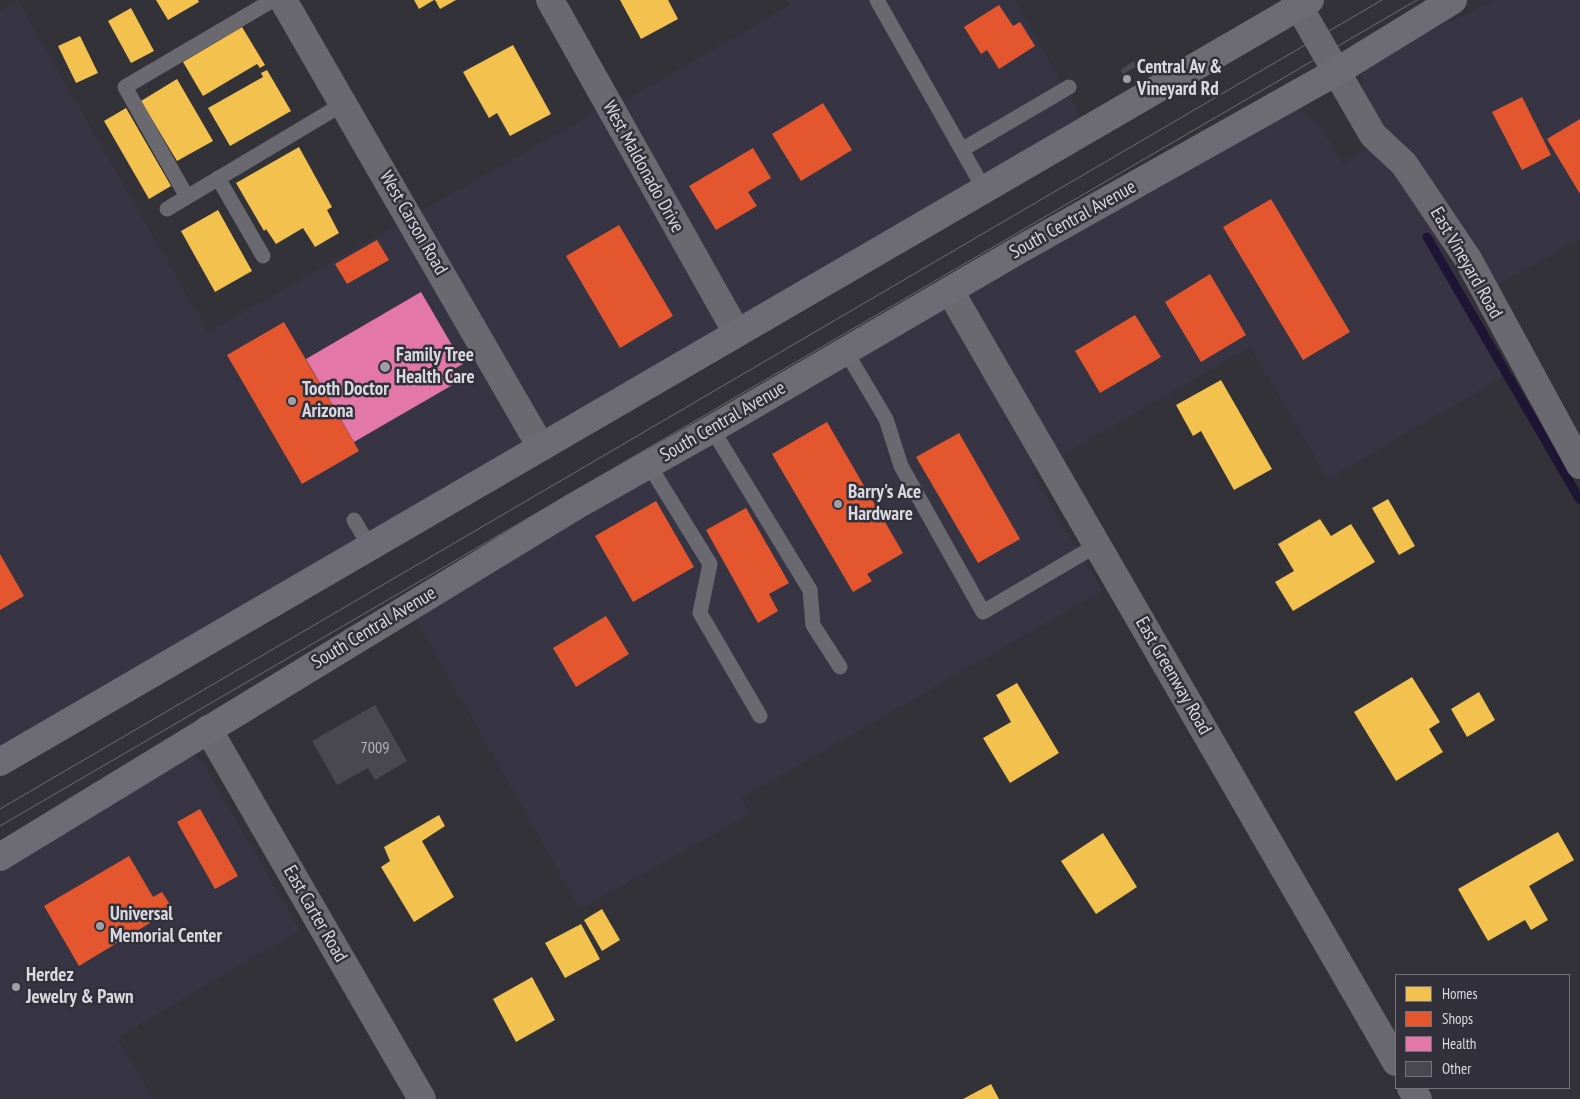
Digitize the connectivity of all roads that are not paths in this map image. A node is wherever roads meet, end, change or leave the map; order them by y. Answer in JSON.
{"nodes":[{"id":1,"x":273,"y":0,"type":"edge"},
{"id":2,"x":283,"y":0,"type":"edge"},
{"id":3,"x":550,"y":0,"type":"edge"},
{"id":4,"x":877,"y":0,"type":"edge"},
{"id":5,"x":1453,"y":0,"type":"edge"},
{"id":6,"x":1301,"y":2,"type":"edge"},
{"id":7,"x":1336,"y":72,"type":"junction"},
{"id":8,"x":1069,"y":87,"type":"dead end"},
{"id":9,"x":343,"y":104,"type":"junction"},
{"id":10,"x":962,"y":150,"type":"junction"},
{"id":11,"x":218,"y":178,"type":"junction"},
{"id":12,"x":984,"y":189,"type":"junction"},
{"id":13,"x":187,"y":197,"type":"junction"},
{"id":14,"x":168,"y":209,"type":"dead end"},
{"id":15,"x":263,"y":256,"type":"dead end"},
{"id":16,"x":950,"y":291,"type":"junction"},
{"id":17,"x":737,"y":333,"type":"junction"},
{"id":18,"x":845,"y":350,"type":"junction"},
{"id":19,"x":712,"y":429,"type":"junction"},
{"id":20,"x":541,"y":447,"type":"junction"},
{"id":21,"x":649,"y":465,"type":"junction"},
{"id":22,"x":1580,"y":465,"type":"edge"},
{"id":23,"x":354,"y":520,"type":"dead end"},
{"id":24,"x":1096,"y":545,"type":"junction"},
{"id":25,"x":370,"y":547,"type":"junction"},
{"id":26,"x":840,"y":667,"type":"dead end"},
{"id":27,"x":760,"y":716,"type":"dead end"},
{"id":28,"x":208,"y":730,"type":"junction"},
{"id":29,"x":0,"y":762,"type":"edge"},
{"id":30,"x":0,"y":857,"type":"edge"},
{"id":31,"x":1395,"y":1060,"type":"edge"},
{"id":32,"x":422,"y":1099,"type":"edge"}],
"edges":[{"from":1,"to":13,"type":"lane"},
{"from":2,"to":9,"type":"street","name":"West Carson Road"},
{"from":3,"to":17,"type":"street","name":"West Maldonado Drive"},
{"from":4,"to":10,"type":"lane"},
{"from":5,"to":7,"type":"main road","name":"South Central Avenue"},
{"from":6,"to":7,"type":"street","name":"East Vineyard Road"},
{"from":6,"to":12,"type":"main road"},
{"from":7,"to":16,"type":"main road","name":"South Central Avenue"},
{"from":7,"to":22,"type":"street","name":"East Vineyard Road"},
{"from":8,"to":10,"type":"lane"},
{"from":9,"to":11,"type":"lane"},
{"from":9,"to":20,"type":"street","name":"West Carson Road"},
{"from":10,"to":12,"type":"lane"},
{"from":11,"to":13,"type":"lane"},
{"from":11,"to":15,"type":"lane"},
{"from":12,"to":17,"type":"main road"},
{"from":13,"to":14,"type":"lane"},
{"from":16,"to":18,"type":"main road","name":"South Central Avenue"},
{"from":16,"to":24,"type":"street","name":"East Greenway Road"},
{"from":17,"to":20,"type":"main road"},
{"from":18,"to":19,"type":"main road","name":"South Central Avenue"},
{"from":18,"to":24,"type":"lane"},
{"from":19,"to":21,"type":"main road","name":"South Central Avenue"},
{"from":19,"to":26,"type":"lane"},
{"from":20,"to":25,"type":"main road"},
{"from":21,"to":27,"type":"lane"},
{"from":21,"to":28,"type":"main road","name":"South Central Avenue"},
{"from":23,"to":25,"type":"lane"},
{"from":24,"to":31,"type":"street","name":"East Greenway Road"},
{"from":25,"to":29,"type":"main road"},
{"from":28,"to":30,"type":"main road","name":"South Central Avenue"},
{"from":28,"to":32,"type":"street","name":"East Carter Road"}]}
